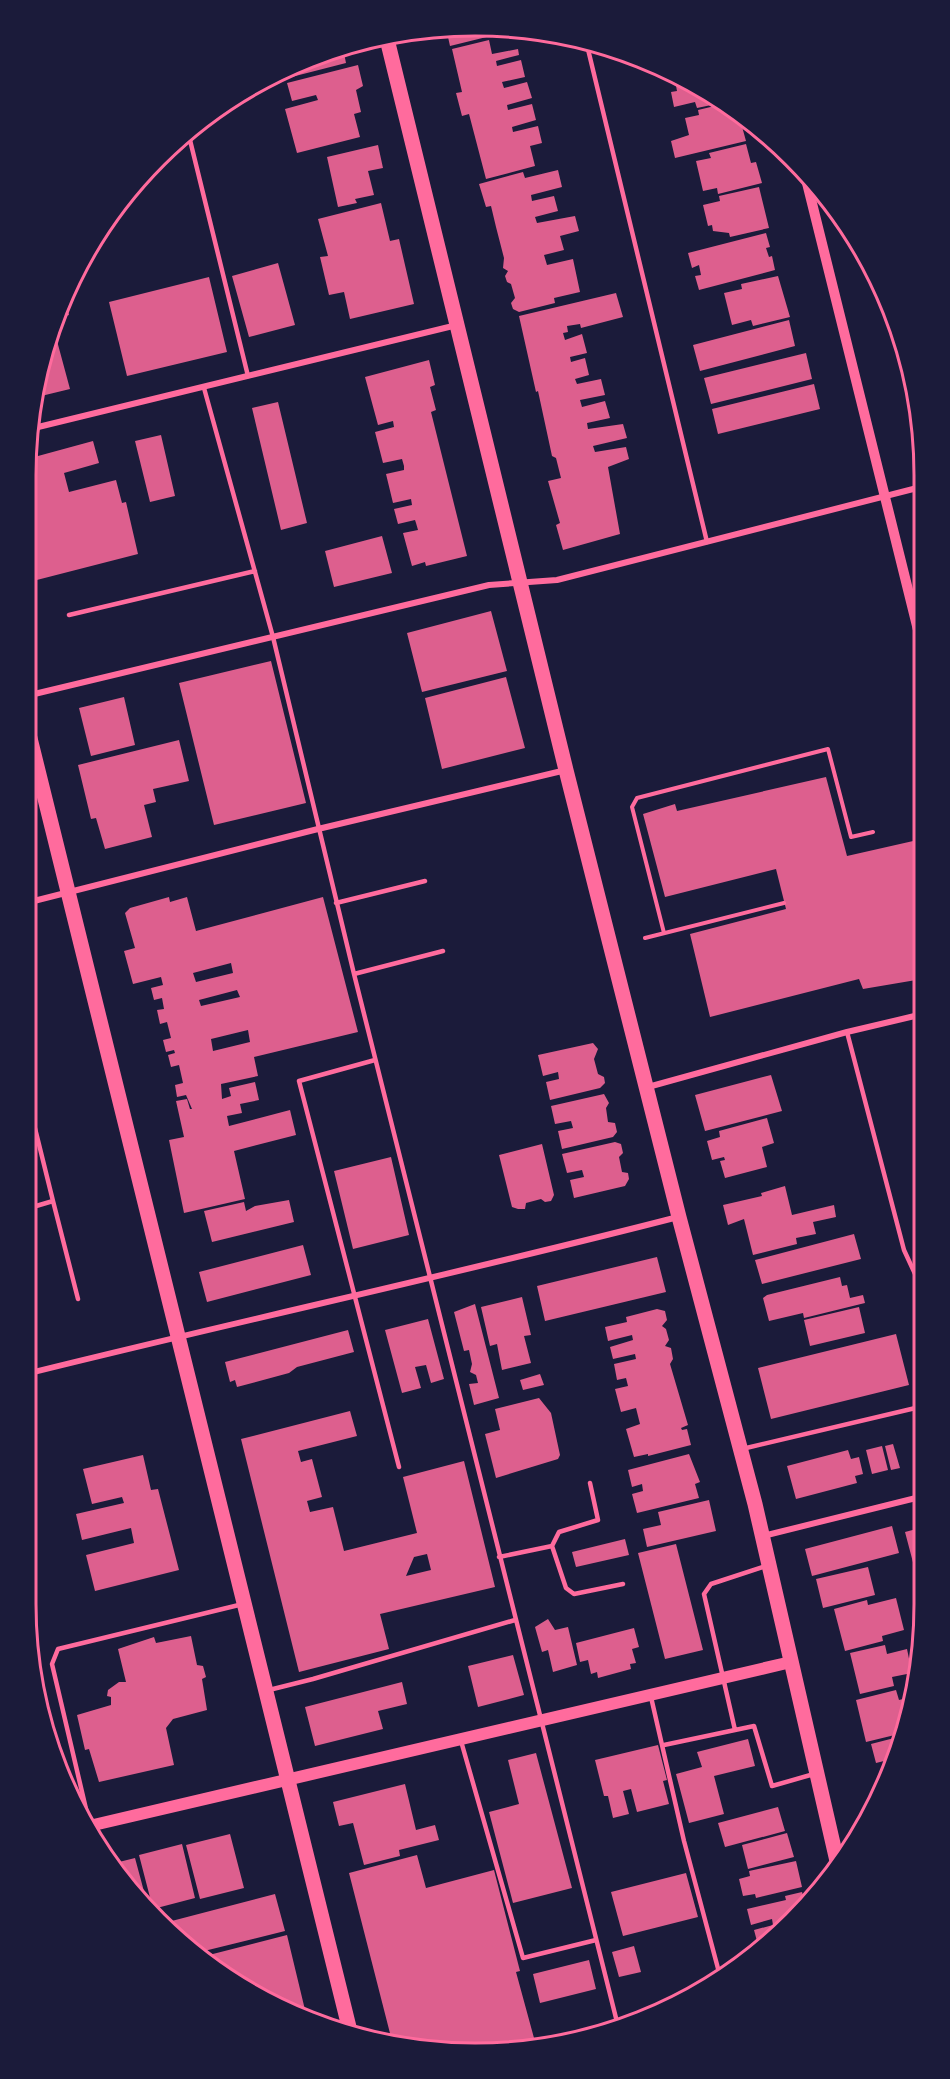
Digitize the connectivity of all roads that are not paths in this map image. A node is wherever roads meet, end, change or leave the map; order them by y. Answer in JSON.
{"nodes":[{"id":1,"x":388,"y":44,"type":"edge"},
{"id":2,"x":588,"y":51,"type":"edge"},
{"id":3,"x":190,"y":141,"type":"edge"},
{"id":4,"x":809,"y":191,"type":"edge"},
{"id":5,"x":457,"y":326,"type":"junction"},
{"id":6,"x":248,"y":376,"type":"junction"},
{"id":7,"x":204,"y":388,"type":"junction"},
{"id":8,"x":39,"y":427,"type":"edge"},
{"id":9,"x":914,"y":489,"type":"edge"},
{"id":10,"x":884,"y":496,"type":"junction"},
{"id":11,"x":708,"y":542,"type":"junction"},
{"id":12,"x":255,"y":571,"type":"junction"},
{"id":13,"x":521,"y":582,"type":"junction"},
{"id":14,"x":914,"y":614,"type":"edge"},
{"id":15,"x":69,"y":615,"type":"dead end"},
{"id":16,"x":273,"y":637,"type":"junction"},
{"id":17,"x":36,"y":694,"type":"edge"},
{"id":18,"x":36,"y":763,"type":"edge"},
{"id":19,"x":566,"y":770,"type":"junction"},
{"id":20,"x":318,"y":829,"type":"junction"},
{"id":21,"x":425,"y":881,"type":"dead end"},
{"id":22,"x":67,"y":891,"type":"junction"},
{"id":23,"x":36,"y":900,"type":"edge"},
{"id":24,"x":336,"y":903,"type":"junction"},
{"id":25,"x":443,"y":951,"type":"dead end"},
{"id":26,"x":354,"y":974,"type":"junction"},
{"id":27,"x":914,"y":1016,"type":"edge"},
{"id":28,"x":847,"y":1032,"type":"junction"},
{"id":29,"x":375,"y":1060,"type":"junction"},
{"id":30,"x":648,"y":1087,"type":"junction"},
{"id":31,"x":36,"y":1132,"type":"edge"},
{"id":32,"x":53,"y":1201,"type":"junction"},
{"id":33,"x":36,"y":1206,"type":"edge"},
{"id":34,"x":679,"y":1217,"type":"junction"},
{"id":35,"x":914,"y":1271,"type":"edge"},
{"id":36,"x":429,"y":1279,"type":"junction"},
{"id":37,"x":353,"y":1296,"type":"junction"},
{"id":38,"x":78,"y":1299,"type":"dead end"},
{"id":39,"x":178,"y":1336,"type":"junction"},
{"id":40,"x":36,"y":1372,"type":"edge"},
{"id":41,"x":914,"y":1408,"type":"edge"},
{"id":42,"x":740,"y":1449,"type":"junction"},
{"id":43,"x":399,"y":1467,"type":"dead end"},
{"id":44,"x":590,"y":1483,"type":"dead end"},
{"id":45,"x":914,"y":1498,"type":"edge"},
{"id":46,"x":763,"y":1536,"type":"junction"},
{"id":47,"x":552,"y":1546,"type":"junction"},
{"id":48,"x":499,"y":1557,"type":"junction"},
{"id":49,"x":769,"y":1565,"type":"junction"},
{"id":50,"x":623,"y":1584,"type":"dead end"},
{"id":51,"x":245,"y":1603,"type":"junction"},
{"id":52,"x":515,"y":1620,"type":"junction"},
{"id":53,"x":791,"y":1662,"type":"junction"},
{"id":54,"x":723,"y":1678,"type":"junction"},
{"id":55,"x":266,"y":1690,"type":"junction"},
{"id":56,"x":650,"y":1696,"type":"junction"},
{"id":57,"x":540,"y":1722,"type":"junction"},
{"id":58,"x":735,"y":1730,"type":"junction"},
{"id":59,"x":461,"y":1738,"type":"junction"},
{"id":60,"x":664,"y":1745,"type":"junction"},
{"id":61,"x":816,"y":1773,"type":"junction"},
{"id":62,"x":288,"y":1781,"type":"junction"},
{"id":63,"x":81,"y":1798,"type":"edge"},
{"id":64,"x":96,"y":1824,"type":"edge"},
{"id":65,"x":835,"y":1854,"type":"edge"},
{"id":66,"x":596,"y":1940,"type":"junction"},
{"id":67,"x":718,"y":1969,"type":"edge"},
{"id":68,"x":616,"y":2020,"type":"edge"},
{"id":69,"x":348,"y":2024,"type":"edge"}],
"edges":[{"from":1,"to":5,"type":"main road"},
{"from":2,"to":11,"type":"lane"},
{"from":3,"to":6,"type":"lane"},
{"from":4,"to":10,"type":"street"},
{"from":5,"to":6,"type":"street"},
{"from":5,"to":13,"type":"main road"},
{"from":6,"to":7,"type":"street"},
{"from":7,"to":8,"type":"street"},
{"from":7,"to":12,"type":"lane"},
{"from":9,"to":10,"type":"street"},
{"from":10,"to":11,"type":"street"},
{"from":10,"to":14,"type":"street"},
{"from":11,"to":13,"type":"street"},
{"from":12,"to":15,"type":"lane"},
{"from":12,"to":16,"type":"lane"},
{"from":13,"to":16,"type":"street"},
{"from":13,"to":19,"type":"main road"},
{"from":16,"to":17,"type":"street"},
{"from":16,"to":20,"type":"lane"},
{"from":18,"to":22,"type":"main road"},
{"from":19,"to":20,"type":"street"},
{"from":19,"to":30,"type":"main road"},
{"from":20,"to":22,"type":"street"},
{"from":20,"to":24,"type":"lane"},
{"from":21,"to":24,"type":"lane"},
{"from":22,"to":23,"type":"street"},
{"from":22,"to":39,"type":"main road"},
{"from":24,"to":26,"type":"lane"},
{"from":25,"to":26,"type":"lane"},
{"from":26,"to":29,"type":"lane"},
{"from":27,"to":28,"type":"street"},
{"from":28,"to":30,"type":"street"},
{"from":28,"to":35,"type":"lane"},
{"from":29,"to":36,"type":"lane"},
{"from":29,"to":37,"type":"lane"},
{"from":30,"to":34,"type":"main road"},
{"from":31,"to":32,"type":"lane"},
{"from":32,"to":33,"type":"lane"},
{"from":32,"to":38,"type":"lane"},
{"from":34,"to":36,"type":"street"},
{"from":34,"to":42,"type":"main road"},
{"from":36,"to":37,"type":"street"},
{"from":36,"to":48,"type":"lane"},
{"from":37,"to":39,"type":"street"},
{"from":37,"to":43,"type":"lane"},
{"from":39,"to":40,"type":"street"},
{"from":39,"to":51,"type":"main road"},
{"from":41,"to":42,"type":"lane"},
{"from":42,"to":46,"type":"main road"},
{"from":44,"to":47,"type":"lane"},
{"from":45,"to":46,"type":"street"},
{"from":46,"to":49,"type":"main road"},
{"from":47,"to":48,"type":"lane"},
{"from":47,"to":50,"type":"lane"},
{"from":48,"to":52,"type":"lane"},
{"from":49,"to":53,"type":"main road"},
{"from":49,"to":54,"type":"lane"},
{"from":51,"to":55,"type":"main road"},
{"from":51,"to":63,"type":"lane"},
{"from":52,"to":55,"type":"lane"},
{"from":52,"to":57,"type":"lane"},
{"from":53,"to":54,"type":"main road"},
{"from":53,"to":61,"type":"main road"},
{"from":54,"to":56,"type":"main road"},
{"from":54,"to":58,"type":"lane"},
{"from":55,"to":62,"type":"main road"},
{"from":56,"to":57,"type":"main road"},
{"from":56,"to":60,"type":"lane"},
{"from":57,"to":59,"type":"main road"},
{"from":57,"to":66,"type":"lane"},
{"from":58,"to":60,"type":"lane"},
{"from":58,"to":61,"type":"lane"},
{"from":59,"to":62,"type":"main road"},
{"from":59,"to":66,"type":"lane"},
{"from":60,"to":67,"type":"lane"},
{"from":61,"to":65,"type":"main road"},
{"from":62,"to":64,"type":"main road"},
{"from":62,"to":69,"type":"main road"},
{"from":66,"to":68,"type":"lane"}]}
